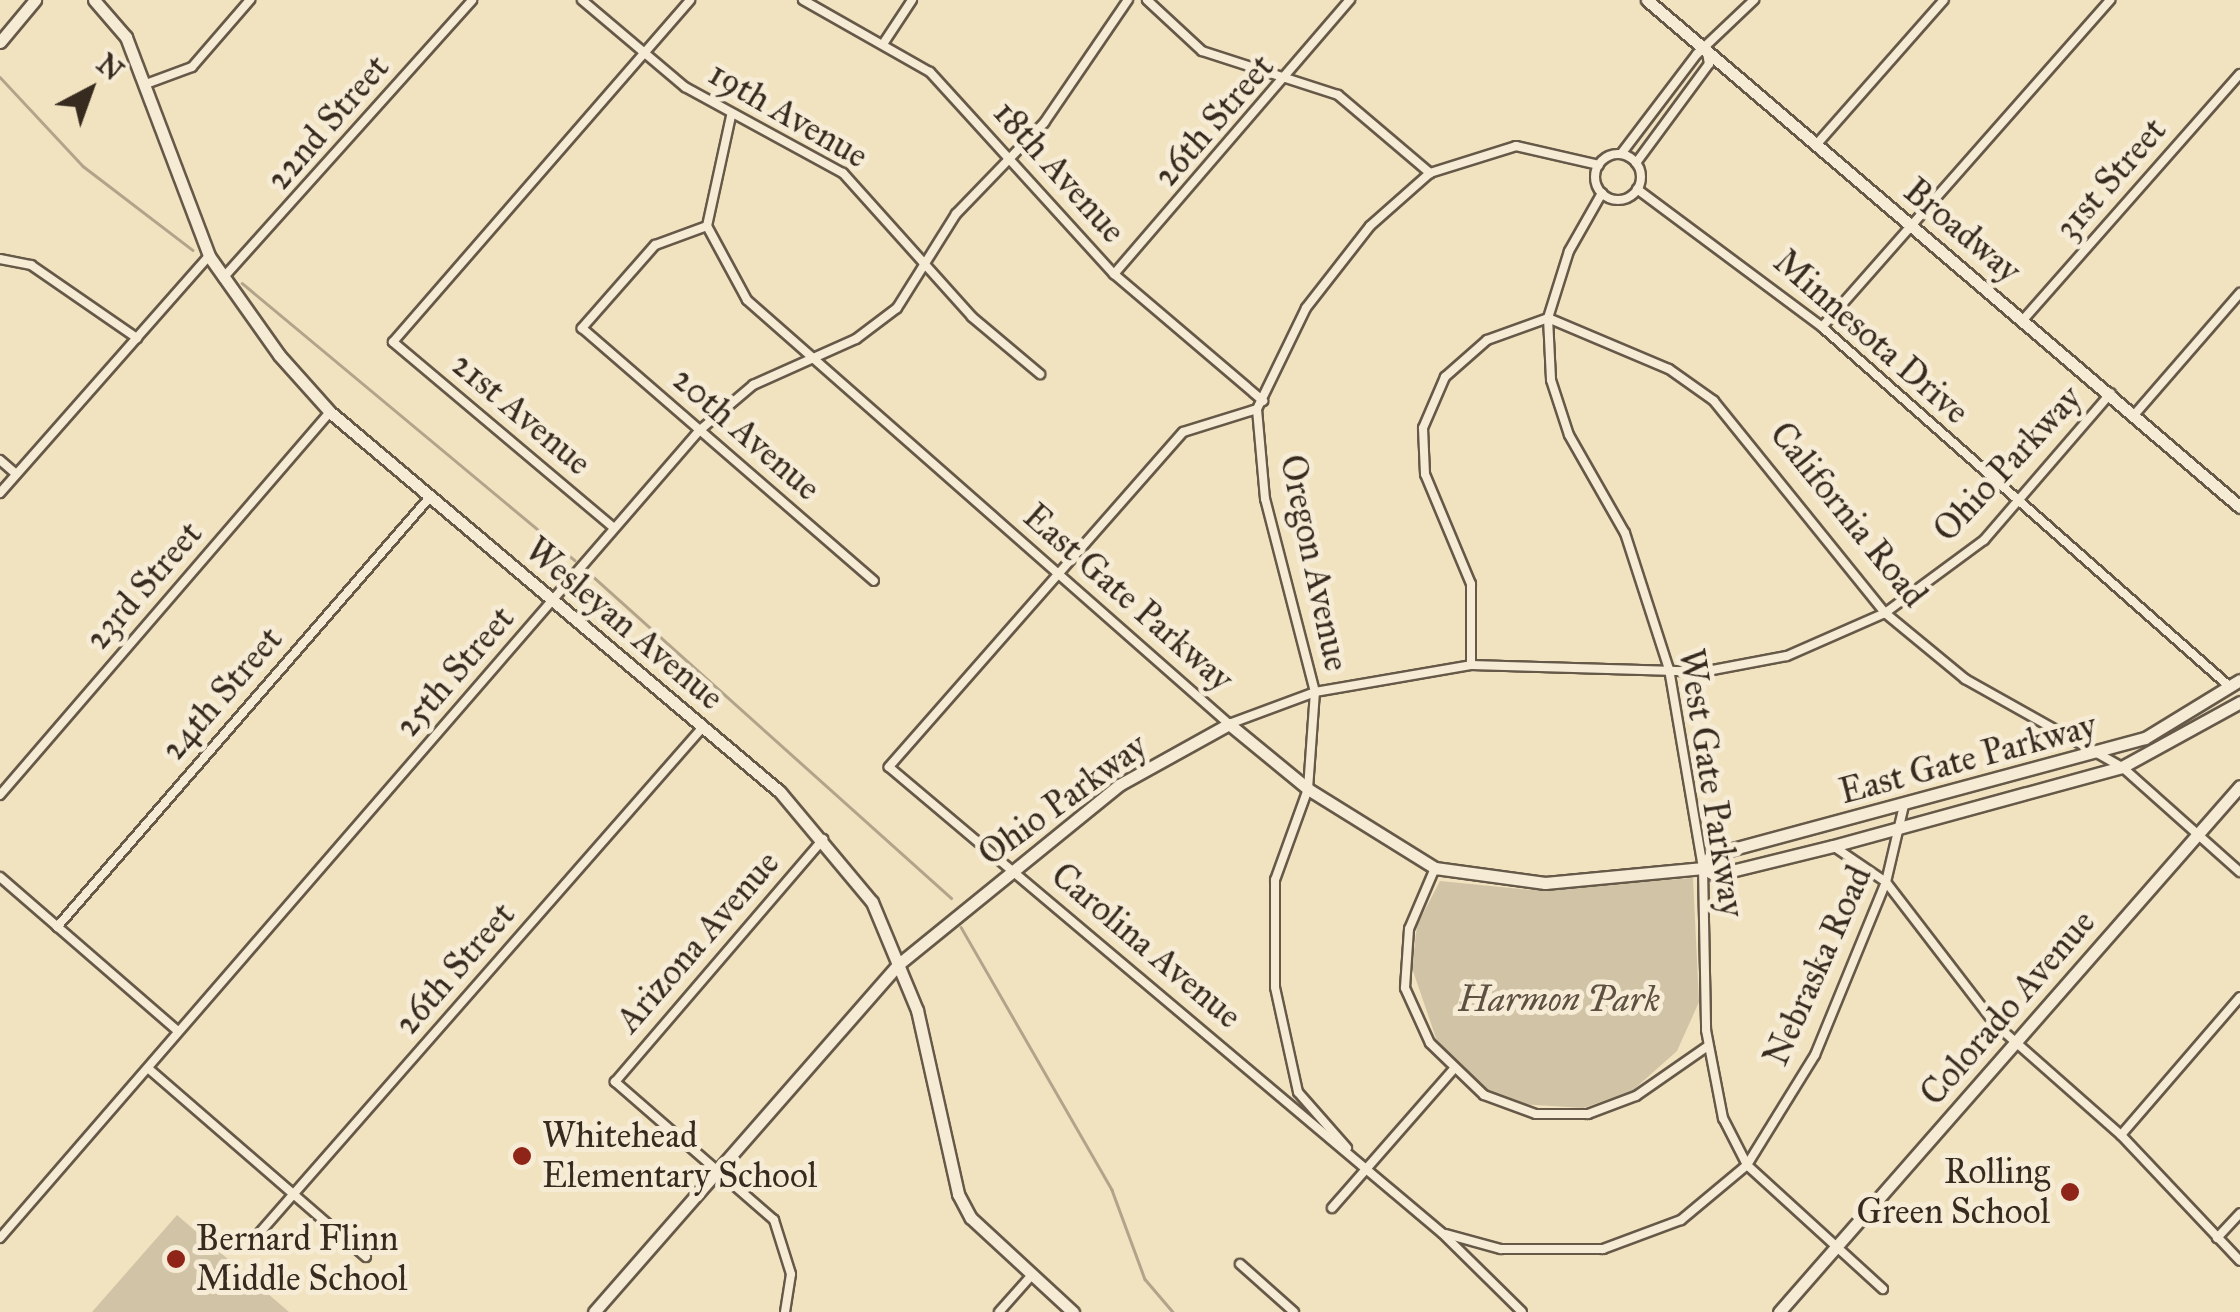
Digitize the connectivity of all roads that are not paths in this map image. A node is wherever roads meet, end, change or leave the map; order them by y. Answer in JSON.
{"nodes":[{"id":1,"x":34,"y":0,"type":"edge"},
{"id":2,"x":94,"y":0,"type":"edge"},
{"id":3,"x":250,"y":0,"type":"edge"},
{"id":4,"x":472,"y":0,"type":"edge"},
{"id":5,"x":582,"y":0,"type":"edge"},
{"id":6,"x":690,"y":0,"type":"edge"},
{"id":7,"x":803,"y":0,"type":"edge"},
{"id":8,"x":912,"y":0,"type":"edge"},
{"id":9,"x":1128,"y":0,"type":"edge"},
{"id":10,"x":1147,"y":0,"type":"edge"},
{"id":11,"x":1350,"y":0,"type":"edge"},
{"id":12,"x":1647,"y":0,"type":"edge"},
{"id":13,"x":1754,"y":0,"type":"edge"},
{"id":14,"x":1944,"y":0,"type":"edge"},
{"id":15,"x":2110,"y":0,"type":"edge"},
{"id":16,"x":885,"y":40,"type":"junction"},
{"id":17,"x":0,"y":42,"type":"edge"},
{"id":18,"x":1706,"y":53,"type":"junction"},
{"id":19,"x":644,"y":54,"type":"junction"},
{"id":20,"x":2240,"y":74,"type":"edge"},
{"id":21,"x":1288,"y":80,"type":"junction"},
{"id":22,"x":146,"y":84,"type":"junction"},
{"id":23,"x":730,"y":116,"type":"junction"},
{"id":24,"x":1816,"y":145,"type":"junction"},
{"id":25,"x":1621,"y":154,"type":"junction"},
{"id":26,"x":1005,"y":159,"type":"junction"},
{"id":27,"x":1636,"y":163,"type":"junction"},
{"id":28,"x":1598,"y":165,"type":"junction"},
{"id":29,"x":1430,"y":173,"type":"junction"},
{"id":30,"x":1637,"y":189,"type":"junction"},
{"id":31,"x":1602,"y":193,"type":"junction"},
{"id":32,"x":1913,"y":224,"type":"junction"},
{"id":33,"x":707,"y":226,"type":"junction"},
{"id":34,"x":209,"y":256,"type":"junction"},
{"id":35,"x":0,"y":258,"type":"edge"},
{"id":36,"x":922,"y":263,"type":"junction"},
{"id":37,"x":1114,"y":274,"type":"junction"},
{"id":38,"x":222,"y":278,"type":"junction"},
{"id":39,"x":2240,"y":294,"type":"edge"},
{"id":40,"x":1548,"y":318,"type":"junction"},
{"id":41,"x":2024,"y":320,"type":"junction"},
{"id":42,"x":1822,"y":327,"type":"junction"},
{"id":43,"x":137,"y":338,"type":"junction"},
{"id":44,"x":814,"y":359,"type":"junction"},
{"id":45,"x":1040,"y":374,"type":"dead end"},
{"id":46,"x":2111,"y":393,"type":"junction"},
{"id":47,"x":1260,"y":405,"type":"junction"},
{"id":48,"x":330,"y":412,"type":"junction"},
{"id":49,"x":2134,"y":416,"type":"junction"},
{"id":50,"x":700,"y":430,"type":"junction"},
{"id":51,"x":0,"y":460,"type":"edge"},
{"id":52,"x":16,"y":474,"type":"junction"},
{"id":53,"x":0,"y":493,"type":"edge"},
{"id":54,"x":430,"y":497,"type":"junction"},
{"id":55,"x":2018,"y":502,"type":"junction"},
{"id":56,"x":2240,"y":507,"type":"edge"},
{"id":57,"x":614,"y":528,"type":"junction"},
{"id":58,"x":1061,"y":575,"type":"junction"},
{"id":59,"x":874,"y":581,"type":"dead end"},
{"id":60,"x":554,"y":601,"type":"junction"},
{"id":61,"x":1885,"y":613,"type":"junction"},
{"id":62,"x":1472,"y":665,"type":"junction"},
{"id":63,"x":1670,"y":668,"type":"junction"},
{"id":64,"x":2238,"y":691,"type":"edge"},
{"id":65,"x":1315,"y":692,"type":"junction"},
{"id":66,"x":1229,"y":724,"type":"junction"},
{"id":67,"x":703,"y":727,"type":"junction"},
{"id":68,"x":2093,"y":756,"type":"junction"},
{"id":69,"x":2122,"y":767,"type":"junction"},
{"id":70,"x":2240,"y":786,"type":"edge"},
{"id":71,"x":1308,"y":790,"type":"junction"},
{"id":72,"x":0,"y":795,"type":"edge"},
{"id":73,"x":1904,"y":805,"type":"junction"},
{"id":74,"x":1906,"y":825,"type":"junction"},
{"id":75,"x":2197,"y":833,"type":"junction"},
{"id":76,"x":823,"y":839,"type":"junction"},
{"id":77,"x":1833,"y":846,"type":"junction"},
{"id":78,"x":1011,"y":867,"type":"junction"},
{"id":79,"x":1435,"y":868,"type":"junction"},
{"id":80,"x":1703,"y":868,"type":"junction"},
{"id":81,"x":2240,"y":872,"type":"edge"},
{"id":82,"x":0,"y":877,"type":"edge"},
{"id":83,"x":1886,"y":882,"type":"junction"},
{"id":84,"x":56,"y":928,"type":"junction"},
{"id":85,"x":900,"y":963,"type":"junction"},
{"id":86,"x":2240,"y":997,"type":"edge"},
{"id":87,"x":178,"y":1031,"type":"junction"},
{"id":88,"x":2016,"y":1043,"type":"junction"},
{"id":89,"x":1708,"y":1046,"type":"junction"},
{"id":90,"x":148,"y":1069,"type":"junction"},
{"id":91,"x":1453,"y":1070,"type":"junction"},
{"id":92,"x":2120,"y":1135,"type":"junction"},
{"id":93,"x":1746,"y":1165,"type":"junction"},
{"id":94,"x":718,"y":1169,"type":"junction"},
{"id":95,"x":1365,"y":1169,"type":"junction"},
{"id":96,"x":294,"y":1194,"type":"junction"},
{"id":97,"x":1332,"y":1208,"type":"dead end"},
{"id":98,"x":2240,"y":1212,"type":"edge"},
{"id":99,"x":1442,"y":1233,"type":"junction"},
{"id":100,"x":0,"y":1238,"type":"edge"},
{"id":101,"x":2218,"y":1238,"type":"junction"},
{"id":102,"x":248,"y":1246,"type":"dead end"},
{"id":103,"x":1835,"y":1246,"type":"junction"},
{"id":104,"x":366,"y":1257,"type":"dead end"},
{"id":105,"x":2240,"y":1261,"type":"edge"},
{"id":106,"x":1240,"y":1264,"type":"dead end"},
{"id":107,"x":1031,"y":1276,"type":"junction"},
{"id":108,"x":1883,"y":1289,"type":"dead end"},
{"id":109,"x":594,"y":1312,"type":"edge"},
{"id":110,"x":785,"y":1312,"type":"edge"},
{"id":111,"x":999,"y":1312,"type":"edge"},
{"id":112,"x":1073,"y":1312,"type":"edge"},
{"id":113,"x":1294,"y":1312,"type":"edge"},
{"id":114,"x":1522,"y":1312,"type":"edge"},
{"id":115,"x":1778,"y":1312,"type":"edge"}],
"edges":[{"from":1,"to":17,"type":"street"},
{"from":2,"to":22,"type":"street","name":"Wesleyan Avenue"},
{"from":3,"to":22,"type":"street"},
{"from":4,"to":38,"type":"street","name":"22nd Street"},
{"from":5,"to":19,"type":"street","name":"19th Avenue"},
{"from":6,"to":19,"type":"street"},
{"from":7,"to":16,"type":"street","name":"18th Avenue"},
{"from":8,"to":16,"type":"street"},
{"from":9,"to":26,"type":"street","name":"25th Street"},
{"from":10,"to":21,"type":"street"},
{"from":11,"to":21,"type":"street","name":"26th Street"},
{"from":12,"to":18,"type":"street","name":"Broadway"},
{"from":13,"to":18,"type":"street"},
{"from":14,"to":24,"type":"street"},
{"from":15,"to":32,"type":"street"},
{"from":16,"to":26,"type":"street","name":"18th Avenue"},
{"from":18,"to":24,"type":"street","name":"Broadway"},
{"from":18,"to":25,"type":"street"},
{"from":18,"to":27,"type":"street"},
{"from":19,"to":23,"type":"street","name":"19th Avenue"},
{"from":19,"to":57,"type":"street","name":"21st Avenue"},
{"from":20,"to":41,"type":"street","name":"31st Street"},
{"from":21,"to":29,"type":"street"},
{"from":21,"to":37,"type":"street","name":"26th Street"},
{"from":22,"to":34,"type":"street","name":"Wesleyan Avenue"},
{"from":23,"to":33,"type":"street"},
{"from":23,"to":36,"type":"street","name":"19th Avenue"},
{"from":24,"to":32,"type":"street","name":"Broadway"},
{"from":25,"to":27,"type":"street"},
{"from":25,"to":28,"type":"street"},
{"from":26,"to":36,"type":"street","name":"25th Street"},
{"from":26,"to":37,"type":"street","name":"18th Avenue"},
{"from":27,"to":30,"type":"street"},
{"from":28,"to":29,"type":"street"},
{"from":28,"to":31,"type":"street"},
{"from":29,"to":47,"type":"street"},
{"from":30,"to":31,"type":"street"},
{"from":30,"to":42,"type":"street","name":"Minnesota Drive"},
{"from":31,"to":40,"type":"street","name":"West Gate Parkway"},
{"from":32,"to":41,"type":"street","name":"Broadway"},
{"from":32,"to":42,"type":"street"},
{"from":33,"to":44,"type":"street","name":"East Gate Parkway"},
{"from":33,"to":50,"type":"street","name":"20th Avenue"},
{"from":34,"to":38,"type":"street","name":"Wesleyan Avenue"},
{"from":34,"to":43,"type":"street"},
{"from":35,"to":43,"type":"street"},
{"from":36,"to":44,"type":"street","name":"25th Street"},
{"from":36,"to":45,"type":"street","name":"19th Avenue"},
{"from":37,"to":47,"type":"street","name":"18th Avenue"},
{"from":38,"to":48,"type":"street","name":"Wesleyan Avenue"},
{"from":39,"to":49,"type":"street"},
{"from":40,"to":61,"type":"street","name":"California Road"},
{"from":40,"to":62,"type":"street"},
{"from":40,"to":63,"type":"street","name":"West Gate Parkway"},
{"from":41,"to":46,"type":"street","name":"Broadway"},
{"from":42,"to":55,"type":"street","name":"Minnesota Drive"},
{"from":43,"to":52,"type":"street"},
{"from":44,"to":50,"type":"street","name":"25th Street"},
{"from":44,"to":58,"type":"street","name":"East Gate Parkway"},
{"from":46,"to":49,"type":"street","name":"Broadway"},
{"from":46,"to":55,"type":"street","name":"Ohio Parkway"},
{"from":47,"to":58,"type":"street"},
{"from":47,"to":65,"type":"street","name":"Oregon Avenue"},
{"from":48,"to":54,"type":"street","name":"Wesleyan Avenue"},
{"from":48,"to":72,"type":"street","name":"23rd Street"},
{"from":49,"to":56,"type":"street","name":"Broadway"},
{"from":50,"to":57,"type":"street","name":"25th Street"},
{"from":50,"to":59,"type":"street","name":"20th Avenue"},
{"from":51,"to":52,"type":"street"},
{"from":52,"to":53,"type":"street"},
{"from":54,"to":60,"type":"street","name":"Wesleyan Avenue"},
{"from":54,"to":84,"type":"street","name":"24th Street"},
{"from":55,"to":61,"type":"street","name":"Ohio Parkway"},
{"from":55,"to":64,"type":"street","name":"Minnesota Drive"},
{"from":57,"to":60,"type":"street","name":"25th Street"},
{"from":58,"to":66,"type":"street","name":"East Gate Parkway"},
{"from":58,"to":78,"type":"street","name":"Carolina Avenue"},
{"from":60,"to":67,"type":"street","name":"Wesleyan Avenue"},
{"from":60,"to":87,"type":"street","name":"25th Street"},
{"from":61,"to":63,"type":"street","name":"Ohio Parkway"},
{"from":61,"to":68,"type":"street","name":"California Road"},
{"from":62,"to":63,"type":"street","name":"Ohio Parkway"},
{"from":62,"to":65,"type":"street","name":"Ohio Parkway"},
{"from":63,"to":80,"type":"street","name":"West Gate Parkway"},
{"from":64,"to":68,"type":"street","name":"East Gate Parkway"},
{"from":64,"to":69,"type":"street","name":"East Gate Parkway"},
{"from":65,"to":66,"type":"street","name":"Ohio Parkway"},
{"from":65,"to":71,"type":"street","name":"Oregon Avenue"},
{"from":66,"to":71,"type":"street","name":"East Gate Parkway"},
{"from":66,"to":78,"type":"street","name":"Ohio Parkway"},
{"from":67,"to":76,"type":"street","name":"Wesleyan Avenue"},
{"from":67,"to":96,"type":"street","name":"26th Street"},
{"from":68,"to":69,"type":"street","name":"California Road"},
{"from":68,"to":73,"type":"street","name":"East Gate Parkway"},
{"from":69,"to":74,"type":"street","name":"East Gate Parkway"},
{"from":69,"to":75,"type":"street","name":"California Road"},
{"from":70,"to":75,"type":"street","name":"Colorado Avenue"},
{"from":71,"to":79,"type":"street","name":"East Gate Parkway"},
{"from":71,"to":95,"type":"street","name":"Oregon Avenue"},
{"from":73,"to":74,"type":"street","name":"Nebraska Road"},
{"from":73,"to":80,"type":"street","name":"East Gate Parkway"},
{"from":74,"to":77,"type":"street","name":"East Gate Parkway"},
{"from":74,"to":83,"type":"street","name":"Nebraska Road"},
{"from":75,"to":81,"type":"street","name":"California Road"},
{"from":75,"to":88,"type":"street","name":"Colorado Avenue"},
{"from":76,"to":85,"type":"street","name":"Wesleyan Avenue"},
{"from":76,"to":94,"type":"street","name":"Arizona Avenue"},
{"from":77,"to":80,"type":"street","name":"East Gate Parkway"},
{"from":77,"to":83,"type":"street"},
{"from":78,"to":85,"type":"street","name":"Ohio Parkway"},
{"from":78,"to":95,"type":"street","name":"Carolina Avenue"},
{"from":79,"to":80,"type":"street","name":"East Gate Parkway"},
{"from":79,"to":91,"type":"street"},
{"from":80,"to":89,"type":"street","name":"West Gate Parkway"},
{"from":82,"to":84,"type":"street"},
{"from":83,"to":88,"type":"street"},
{"from":83,"to":93,"type":"street","name":"Nebraska Road"},
{"from":84,"to":87,"type":"street"},
{"from":85,"to":94,"type":"street","name":"Ohio Parkway"},
{"from":85,"to":107,"type":"street","name":"Wesleyan Avenue"},
{"from":86,"to":92,"type":"street"},
{"from":87,"to":90,"type":"street","name":"25th Street"},
{"from":88,"to":92,"type":"street"},
{"from":88,"to":103,"type":"street","name":"Colorado Avenue"},
{"from":89,"to":91,"type":"street"},
{"from":89,"to":93,"type":"street","name":"West Gate Parkway"},
{"from":90,"to":96,"type":"street"},
{"from":90,"to":100,"type":"street","name":"25th Street"},
{"from":91,"to":95,"type":"street"},
{"from":92,"to":101,"type":"street"},
{"from":93,"to":99,"type":"street","name":"Nebraska Road"},
{"from":93,"to":103,"type":"street","name":"West Gate Parkway"},
{"from":94,"to":109,"type":"street","name":"Ohio Parkway"},
{"from":94,"to":110,"type":"street"},
{"from":95,"to":97,"type":"street"},
{"from":95,"to":99,"type":"street","name":"Carolina Avenue"},
{"from":96,"to":102,"type":"street","name":"26th Street"},
{"from":96,"to":104,"type":"street"},
{"from":98,"to":101,"type":"street"},
{"from":99,"to":114,"type":"street","name":"Carolina Avenue"},
{"from":101,"to":105,"type":"street"},
{"from":103,"to":108,"type":"street","name":"West Gate Parkway"},
{"from":103,"to":115,"type":"street","name":"Colorado Avenue"},
{"from":106,"to":113,"type":"street"},
{"from":107,"to":111,"type":"street"},
{"from":107,"to":112,"type":"street","name":"Wesleyan Avenue"}]}
